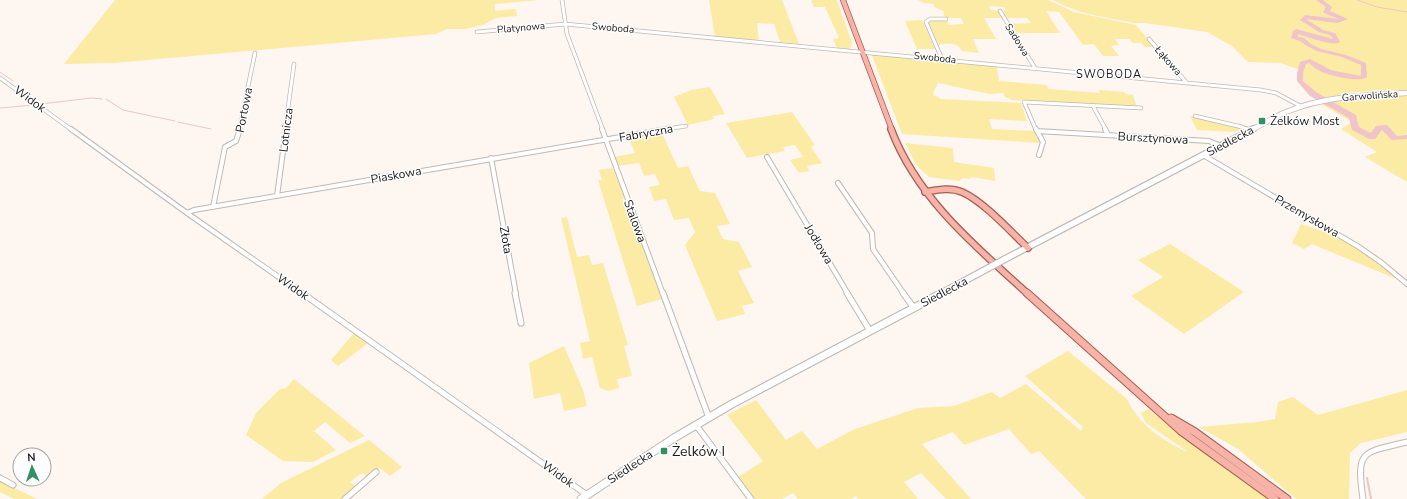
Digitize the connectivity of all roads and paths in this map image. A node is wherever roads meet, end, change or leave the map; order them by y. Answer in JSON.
{"nodes":[{"id":1,"x":562,"y":0,"type":"edge"},
{"id":2,"x":843,"y":0,"type":"edge"},
{"id":3,"x":1000,"y":11,"type":"dead end"},
{"id":4,"x":946,"y":19,"type":"dead end"},
{"id":5,"x":565,"y":24,"type":"junction"},
{"id":6,"x":477,"y":32,"type":"dead end"},
{"id":7,"x":1149,"y":39,"type":"dead end"},
{"id":8,"x":862,"y":51,"type":"junction"},
{"id":9,"x":255,"y":53,"type":"dead end"},
{"id":10,"x":942,"y":59,"type":"junction"},
{"id":11,"x":294,"y":64,"type":"dead end"},
{"id":12,"x":1035,"y":68,"type":"junction"},
{"id":13,"x":0,"y":78,"type":"edge"},
{"id":14,"x":1186,"y":82,"type":"junction"},
{"id":15,"x":1407,"y":93,"type":"edge"},
{"id":16,"x":1316,"y":103,"type":"joint"},
{"id":17,"x":1093,"y":106,"type":"junction"},
{"id":18,"x":1302,"y":107,"type":"junction"},
{"id":19,"x":1141,"y":108,"type":"dead end"},
{"id":20,"x":1195,"y":116,"type":"dead end"},
{"id":21,"x":686,"y":126,"type":"dead end"},
{"id":22,"x":1037,"y":131,"type":"junction"},
{"id":23,"x":1249,"y":131,"type":"junction"},
{"id":24,"x":1108,"y":135,"type":"junction"},
{"id":25,"x":606,"y":140,"type":"junction"},
{"id":26,"x":1221,"y":146,"type":"junction"},
{"id":27,"x":1040,"y":155,"type":"dead end"},
{"id":28,"x":1203,"y":155,"type":"junction"},
{"id":29,"x":767,"y":157,"type":"dead end"},
{"id":30,"x":491,"y":158,"type":"junction"},
{"id":31,"x":838,"y":183,"type":"dead end"},
{"id":32,"x":925,"y":192,"type":"junction"},
{"id":33,"x":278,"y":196,"type":"junction"},
{"id":34,"x":213,"y":207,"type":"junction"},
{"id":35,"x":187,"y":213,"type":"junction"},
{"id":36,"x":1028,"y":248,"type":"junction"},
{"id":37,"x":1407,"y":284,"type":"edge"},
{"id":38,"x":914,"y":308,"type":"junction"},
{"id":39,"x":521,"y":323,"type":"dead end"},
{"id":40,"x":870,"y":332,"type":"junction"},
{"id":41,"x":1159,"y":410,"type":"junction"},
{"id":42,"x":708,"y":418,"type":"junction"},
{"id":43,"x":696,"y":425,"type":"junction"},
{"id":44,"x":1407,"y":442,"type":"edge"},
{"id":45,"x":376,"y":472,"type":"dead end"},
{"id":46,"x":0,"y":478,"type":"edge"},
{"id":47,"x":12,"y":484,"type":"edge"},
{"id":48,"x":584,"y":497,"type":"edge"},
{"id":49,"x":345,"y":499,"type":"edge"},
{"id":50,"x":750,"y":499,"type":"edge"},
{"id":51,"x":1275,"y":499,"type":"edge"},
{"id":52,"x":1287,"y":499,"type":"edge"},
{"id":53,"x":1362,"y":499,"type":"edge"}],
"edges":[{"from":1,"to":5,"type":"street","name":"Stalowa"},
{"from":2,"to":8,"type":"main road"},
{"from":3,"to":12,"type":"street","name":"Sadowa"},
{"from":4,"to":10,"type":"street"},
{"from":5,"to":6,"type":"street","name":"Platynowa"},
{"from":5,"to":8,"type":"street","name":"Swoboda"},
{"from":5,"to":25,"type":"street","name":"Stalowa"},
{"from":7,"to":14,"type":"street","name":"Łąkowa"},
{"from":8,"to":10,"type":"street","name":"Swoboda"},
{"from":8,"to":32,"type":"main road"},
{"from":9,"to":34,"type":"street","name":"Portowa"},
{"from":10,"to":12,"type":"street","name":"Swoboda"},
{"from":11,"to":33,"type":"street","name":"Lotnicza"},
{"from":12,"to":14,"type":"street","name":"Swoboda"},
{"from":13,"to":35,"type":"street","name":"Widok"},
{"from":14,"to":18,"type":"street","name":"Swoboda"},
{"from":15,"to":16,"type":"main road","name":"Garwolińska"},
{"from":16,"to":18,"type":"main road","name":"Siedlecka"},
{"from":17,"to":19,"type":"street"},
{"from":17,"to":22,"type":"street"},
{"from":17,"to":24,"type":"street","name":"Bursztynowa"},
{"from":18,"to":23,"type":"main road","name":"Siedlecka"},
{"from":20,"to":23,"type":"street"},
{"from":21,"to":25,"type":"street","name":"Fabryczna"},
{"from":22,"to":24,"type":"street","name":"Bursztynowa"},
{"from":22,"to":27,"type":"street"},
{"from":23,"to":26,"type":"main road","name":"Siedlecka"},
{"from":24,"to":26,"type":"street","name":"Bursztynowa"},
{"from":25,"to":30,"type":"street","name":"Piaskowa"},
{"from":25,"to":42,"type":"street","name":"Stalowa"},
{"from":26,"to":28,"type":"main road","name":"Siedlecka"},
{"from":28,"to":36,"type":"main road","name":"Siedlecka"},
{"from":28,"to":37,"type":"street","name":"Przemysłowa"},
{"from":29,"to":40,"type":"street","name":"Jodłowa"},
{"from":30,"to":33,"type":"street","name":"Piaskowa"},
{"from":30,"to":39,"type":"street","name":"Złota"},
{"from":31,"to":38,"type":"street"},
{"from":32,"to":36,"type":"main road"},
{"from":32,"to":41,"type":"main road"},
{"from":33,"to":34,"type":"street","name":"Piaskowa"},
{"from":34,"to":35,"type":"street","name":"Piaskowa"},
{"from":35,"to":48,"type":"street","name":"Widok"},
{"from":36,"to":38,"type":"main road","name":"Siedlecka","bridge":true},
{"from":38,"to":40,"type":"main road","name":"Siedlecka"},
{"from":40,"to":42,"type":"main road","name":"Siedlecka"},
{"from":41,"to":51,"type":"main road"},
{"from":41,"to":52,"type":"main road"},
{"from":42,"to":43,"type":"main road","name":"Siedlecka"},
{"from":43,"to":48,"type":"main road","name":"Siedlecka"},
{"from":43,"to":50,"type":"street"},
{"from":44,"to":53,"type":"street"},
{"from":45,"to":49,"type":"street"},
{"from":46,"to":47,"type":"street"}]}
